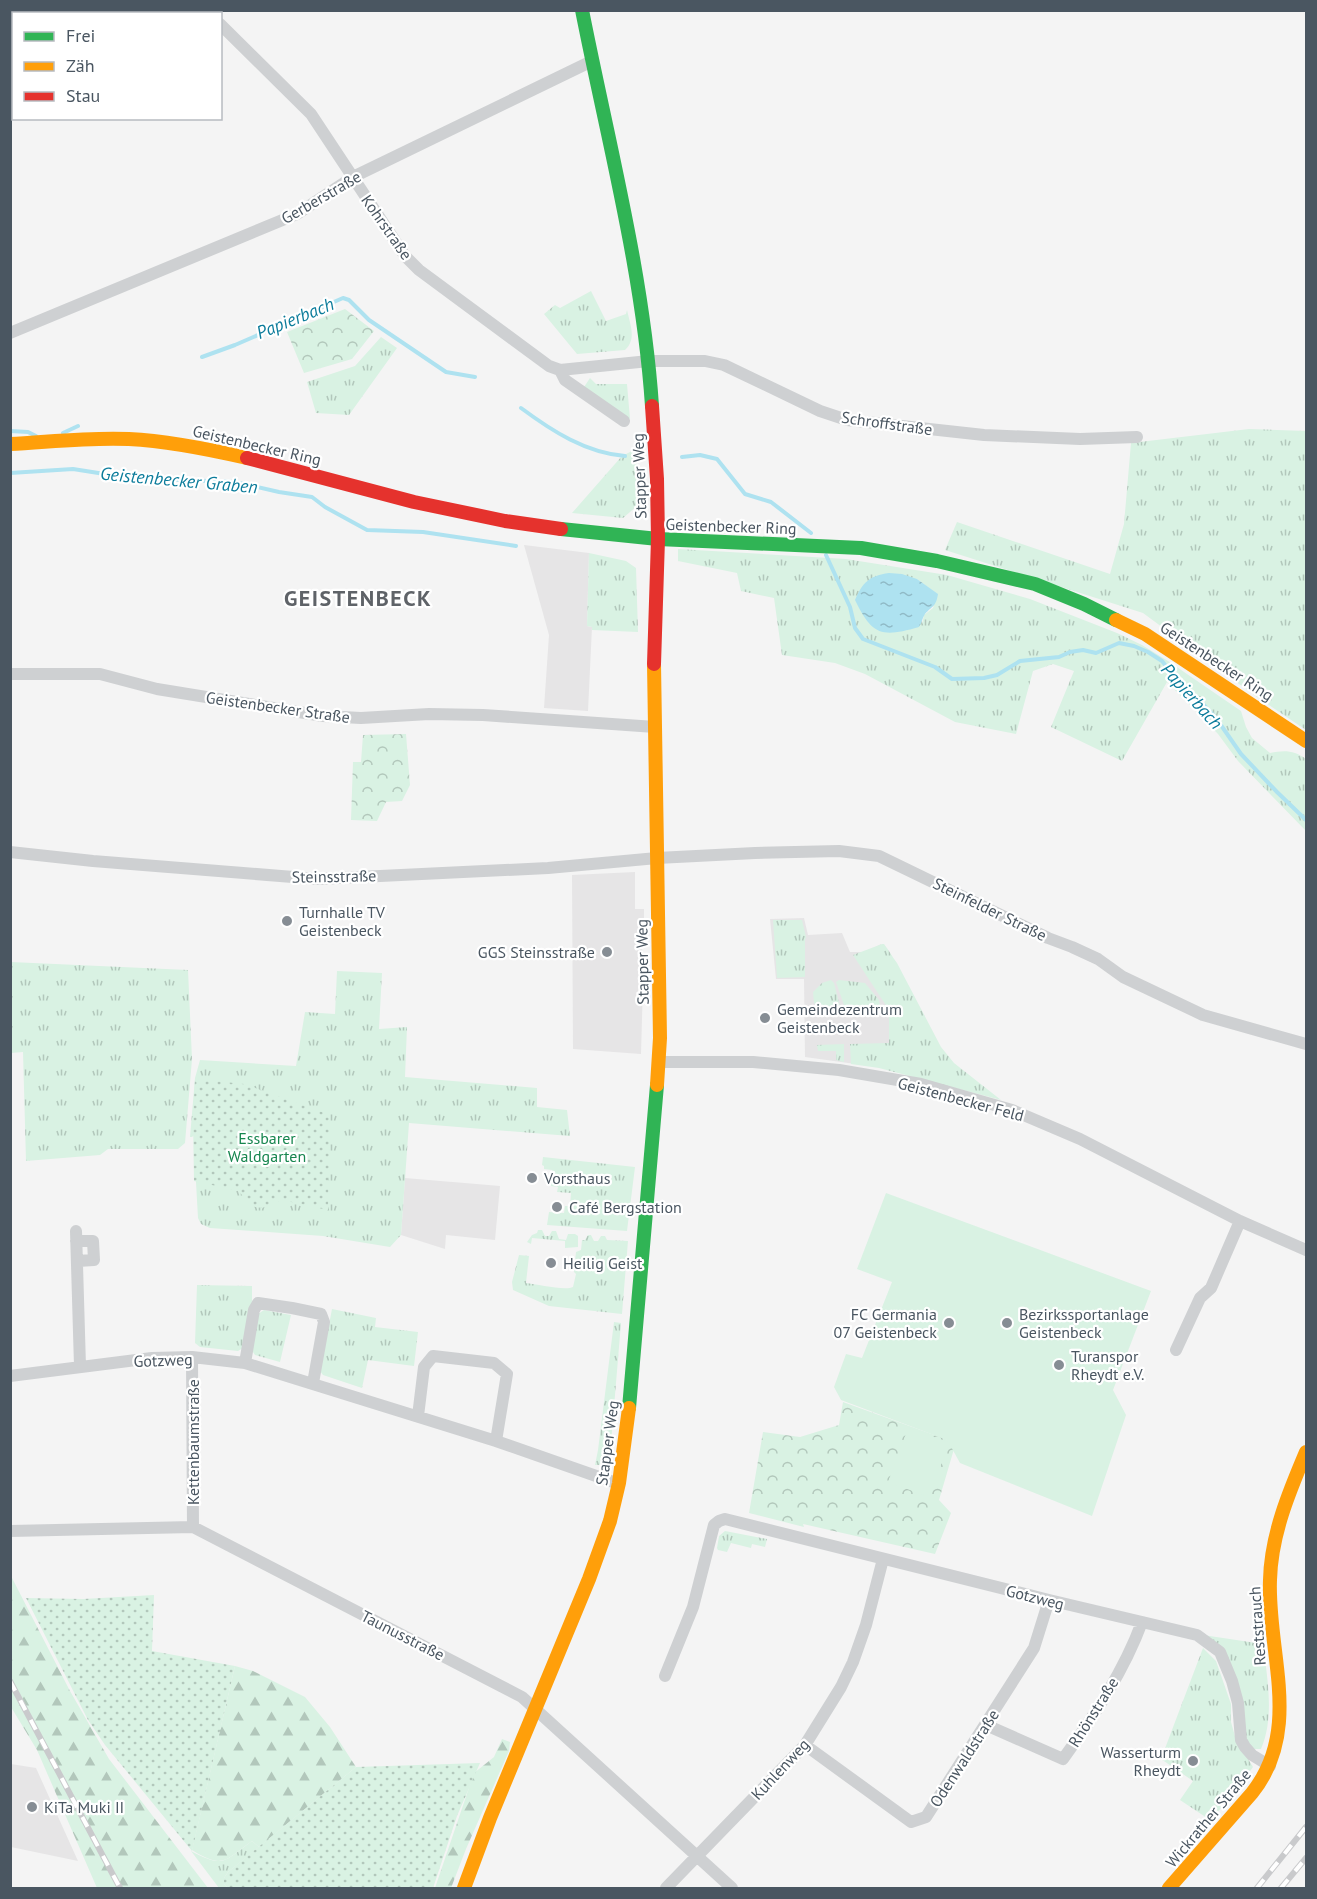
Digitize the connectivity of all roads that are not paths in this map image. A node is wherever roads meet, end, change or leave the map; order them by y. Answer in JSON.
{"nodes":[{"id":1,"x":582,"y":10,"type":"edge"},
{"id":2,"x":222,"y":26,"type":"edge"},
{"id":3,"x":591,"y":61,"type":"junction"},
{"id":4,"x":353,"y":177,"type":"junction"},
{"id":5,"x":10,"y":333,"type":"edge"},
{"id":6,"x":650,"y":361,"type":"junction"},
{"id":7,"x":560,"y":370,"type":"junction"},
{"id":8,"x":624,"y":422,"type":"dead end"},
{"id":9,"x":1137,"y":437,"type":"dead end"},
{"id":10,"x":10,"y":444,"type":"edge"},
{"id":11,"x":658,"y":540,"type":"junction"},
{"id":12,"x":10,"y":674,"type":"edge"},
{"id":13,"x":655,"y":727,"type":"junction"},
{"id":14,"x":1306,"y":741,"type":"edge"},
{"id":15,"x":10,"y":852,"type":"edge"},
{"id":16,"x":657,"y":858,"type":"junction"},
{"id":17,"x":1306,"y":1044,"type":"edge"},
{"id":18,"x":659,"y":1062,"type":"junction"},
{"id":19,"x":1240,"y":1221,"type":"junction"},
{"id":20,"x":76,"y":1236,"type":"dead end"},
{"id":21,"x":1306,"y":1250,"type":"edge"},
{"id":22,"x":1176,"y":1350,"type":"dead end"},
{"id":23,"x":192,"y":1358,"type":"junction"},
{"id":24,"x":245,"y":1362,"type":"junction"},
{"id":25,"x":80,"y":1366,"type":"junction"},
{"id":26,"x":10,"y":1376,"type":"edge"},
{"id":27,"x":313,"y":1383,"type":"junction"},
{"id":28,"x":418,"y":1416,"type":"junction"},
{"id":29,"x":496,"y":1442,"type":"junction"},
{"id":30,"x":1305,"y":1460,"type":"edge"},
{"id":31,"x":619,"y":1484,"type":"junction"},
{"id":32,"x":193,"y":1527,"type":"junction"},
{"id":33,"x":10,"y":1531,"type":"edge"},
{"id":34,"x":883,"y":1559,"type":"junction"},
{"id":35,"x":1049,"y":1600,"type":"junction"},
{"id":36,"x":1142,"y":1622,"type":"junction"},
{"id":37,"x":666,"y":1676,"type":"dead end"},
{"id":38,"x":536,"y":1710,"type":"junction"},
{"id":39,"x":986,"y":1725,"type":"junction"},
{"id":40,"x":805,"y":1745,"type":"junction"},
{"id":41,"x":1270,"y":1766,"type":"junction"},
{"id":42,"x":695,"y":1857,"type":"junction"},
{"id":43,"x":464,"y":1888,"type":"edge"},
{"id":44,"x":666,"y":1888,"type":"edge"},
{"id":45,"x":732,"y":1888,"type":"edge"},
{"id":46,"x":1169,"y":1888,"type":"edge"}],
"edges":[{"from":1,"to":3,"type":"main road","name":"Stapper Weg"},
{"from":2,"to":4,"type":"street","name":"Kohrstraße"},
{"from":3,"to":4,"type":"street","name":"Gerberstraße"},
{"from":3,"to":6,"type":"main road","name":"Stapper Weg"},
{"from":4,"to":5,"type":"street","name":"Gerberstraße"},
{"from":4,"to":7,"type":"street","name":"Kohrstraße"},
{"from":6,"to":7,"type":"street"},
{"from":6,"to":9,"type":"street","name":"Schroffstraße"},
{"from":6,"to":11,"type":"main road","name":"Stapper Weg"},
{"from":7,"to":8,"type":"street","name":"Kohrstraße"},
{"from":10,"to":11,"type":"main road","name":"Geistenbecker Ring"},
{"from":11,"to":13,"type":"main road","name":"Stapper Weg"},
{"from":11,"to":14,"type":"main road","name":"Geistenbecker Ring"},
{"from":12,"to":13,"type":"street","name":"Geistenbecker Straße"},
{"from":13,"to":16,"type":"main road","name":"Stapper Weg"},
{"from":15,"to":16,"type":"street","name":"Steinsstraße"},
{"from":16,"to":17,"type":"street","name":"Steinfelder Straße"},
{"from":16,"to":18,"type":"main road","name":"Stapper Weg"},
{"from":18,"to":19,"type":"street","name":"Geistenbecker Feld"},
{"from":18,"to":31,"type":"main road","name":"Stapper Weg"},
{"from":19,"to":21,"type":"street","name":"Geistenbecker Feld"},
{"from":19,"to":22,"type":"street"},
{"from":20,"to":25,"type":"street"},
{"from":23,"to":24,"type":"street","name":"Gotzweg"},
{"from":23,"to":25,"type":"street","name":"Gotzweg"},
{"from":23,"to":32,"type":"street","name":"Kettenbaumstraße"},
{"from":24,"to":27,"type":"street","name":"Gotzweg"},
{"from":24,"to":27,"type":"street"},
{"from":25,"to":26,"type":"street","name":"Gotzweg"},
{"from":27,"to":28,"type":"street","name":"Gotzweg"},
{"from":28,"to":29,"type":"street","name":"Gotzweg"},
{"from":28,"to":29,"type":"street"},
{"from":29,"to":31,"type":"street","name":"Gotzweg"},
{"from":30,"to":41,"type":"main road","name":"Reststrauch"},
{"from":31,"to":38,"type":"main road","name":"Stapper Weg"},
{"from":32,"to":33,"type":"street","name":"Taunusstraße"},
{"from":32,"to":38,"type":"street","name":"Taunusstraße"},
{"from":34,"to":35,"type":"street","name":"Gotzweg"},
{"from":34,"to":37,"type":"street","name":"Gotzweg"},
{"from":34,"to":40,"type":"street","name":"Kuhlenweg"},
{"from":35,"to":36,"type":"street","name":"Gotzweg"},
{"from":35,"to":39,"type":"street","name":"Odenwaldstraße"},
{"from":36,"to":39,"type":"street","name":"Rhönstraße"},
{"from":36,"to":41,"type":"street","name":"Gotzweg"},
{"from":38,"to":42,"type":"street","name":"Taunusstraße"},
{"from":38,"to":43,"type":"main road","name":"Stapper Weg"},
{"from":39,"to":40,"type":"street","name":"Odenwaldstraße"},
{"from":40,"to":42,"type":"street","name":"Kuhlenweg"},
{"from":41,"to":46,"type":"main road","name":"Wickrather Straße"},
{"from":42,"to":44,"type":"street","name":"Kuhlenweg"},
{"from":42,"to":45,"type":"street","name":"Taunusstraße"}]}
